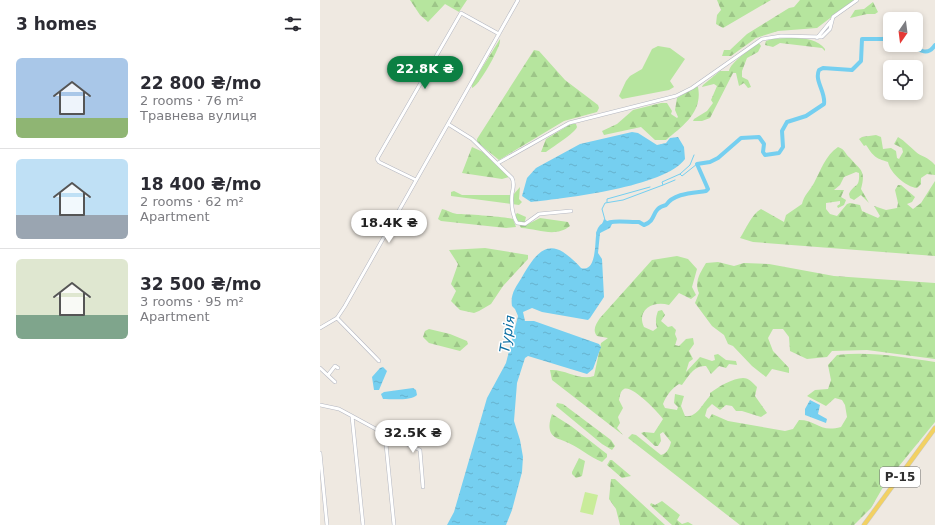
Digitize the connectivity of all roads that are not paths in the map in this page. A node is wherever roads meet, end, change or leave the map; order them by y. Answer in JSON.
{"nodes":[{"id":1,"x":518,"y":0,"type":"edge"},
{"id":2,"x":857,"y":0,"type":"edge"},
{"id":3,"x":831,"y":20,"type":"junction"},
{"id":4,"x":499,"y":34,"type":"junction"},
{"id":5,"x":817,"y":38,"type":"junction"},
{"id":6,"x":448,"y":124,"type":"junction"},
{"id":7,"x":498,"y":163,"type":"junction"},
{"id":8,"x":416,"y":180,"type":"junction"},
{"id":9,"x":571,"y":211,"type":"dead end"},
{"id":10,"x":337,"y":318,"type":"junction"},
{"id":11,"x":320,"y":328,"type":"edge"},
{"id":12,"x":379,"y":361,"type":"dead end"},
{"id":13,"x":320,"y":368,"type":"edge"},
{"id":14,"x":338,"y":368,"type":"dead end"},
{"id":15,"x":328,"y":375,"type":"junction"},
{"id":16,"x":335,"y":382,"type":"dead end"},
{"id":17,"x":320,"y":405,"type":"edge"},
{"id":18,"x":352,"y":416,"type":"junction"},
{"id":19,"x":935,"y":428,"type":"edge"},
{"id":20,"x":385,"y":434,"type":"junction"},
{"id":21,"x":320,"y":453,"type":"edge"},
{"id":22,"x":423,"y":487,"type":"dead end"},
{"id":23,"x":327,"y":525,"type":"edge"},
{"id":24,"x":362,"y":525,"type":"edge"},
{"id":25,"x":394,"y":525,"type":"edge"},
{"id":26,"x":864,"y":525,"type":"edge"}],
"edges":[{"from":1,"to":4,"type":"street"},
{"from":2,"to":3,"type":"street"},
{"from":3,"to":5,"type":"street"},
{"from":3,"to":5,"type":"street"},
{"from":4,"to":6,"type":"street"},
{"from":4,"to":8,"type":"street"},
{"from":5,"to":7,"type":"street"},
{"from":6,"to":7,"type":"street"},
{"from":6,"to":8,"type":"street"},
{"from":7,"to":9,"type":"street"},
{"from":8,"to":10,"type":"street"},
{"from":10,"to":11,"type":"street"},
{"from":10,"to":12,"type":"street"},
{"from":13,"to":15,"type":"street"},
{"from":14,"to":15,"type":"street"},
{"from":15,"to":16,"type":"street"},
{"from":17,"to":18,"type":"street"},
{"from":18,"to":20,"type":"street"},
{"from":18,"to":24,"type":"street"},
{"from":19,"to":26,"type":"main road","number":"Р-15"},
{"from":20,"to":22,"type":"street"},
{"from":20,"to":25,"type":"street"},
{"from":21,"to":23,"type":"street"}]}
